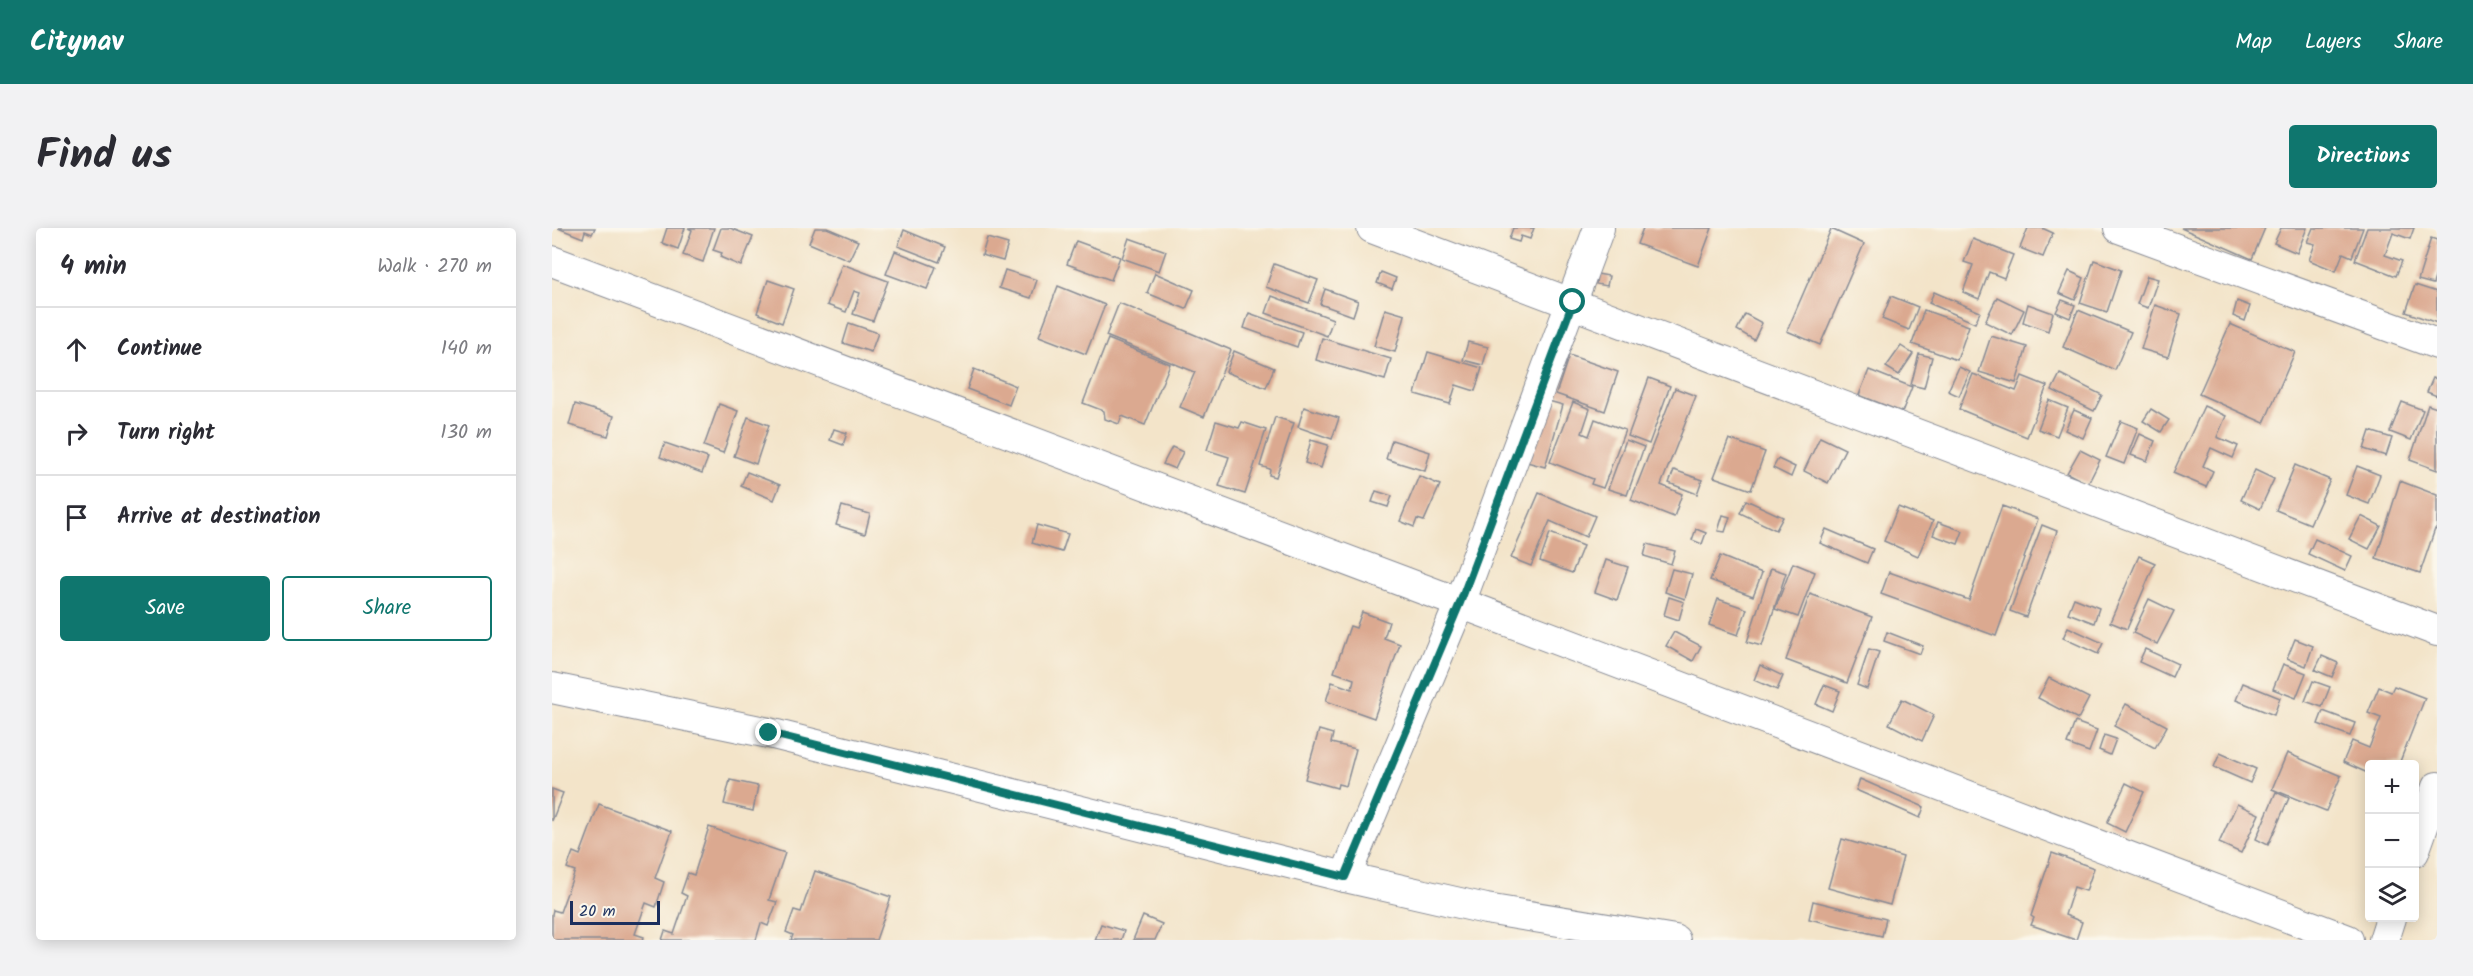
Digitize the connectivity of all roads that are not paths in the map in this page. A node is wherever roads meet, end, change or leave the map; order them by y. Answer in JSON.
{"nodes":[{"id":1,"x":1372,"y":228,"type":"edge"},
{"id":2,"x":1599,"y":228,"type":"edge"},
{"id":3,"x":2119,"y":228,"type":"edge"},
{"id":4,"x":552,"y":261,"type":"edge"},
{"id":5,"x":1573,"y":302,"type":"junction"},
{"id":6,"x":2437,"y":344,"type":"edge"},
{"id":7,"x":1460,"y":603,"type":"junction"},
{"id":8,"x":2437,"y":631,"type":"edge"},
{"id":9,"x":552,"y":688,"type":"edge"},
{"id":10,"x":2437,"y":787,"type":"edge"},
{"id":11,"x":2419,"y":840,"type":"edge"},
{"id":12,"x":1345,"y":877,"type":"junction"},
{"id":13,"x":2390,"y":922,"type":"edge"},
{"id":14,"x":1675,"y":940,"type":"edge"},
{"id":15,"x":2348,"y":940,"type":"edge"},
{"id":16,"x":2384,"y":940,"type":"edge"}],
"edges":[{"from":1,"to":5,"type":"street"},
{"from":2,"to":5,"type":"street"},
{"from":3,"to":6,"type":"street"},
{"from":4,"to":7,"type":"street"},
{"from":5,"to":7,"type":"street"},
{"from":5,"to":8,"type":"street"},
{"from":7,"to":12,"type":"street"},
{"from":7,"to":15,"type":"street"},
{"from":9,"to":12,"type":"street"},
{"from":10,"to":11,"type":"street"},
{"from":12,"to":14,"type":"street"},
{"from":13,"to":16,"type":"street"}]}
